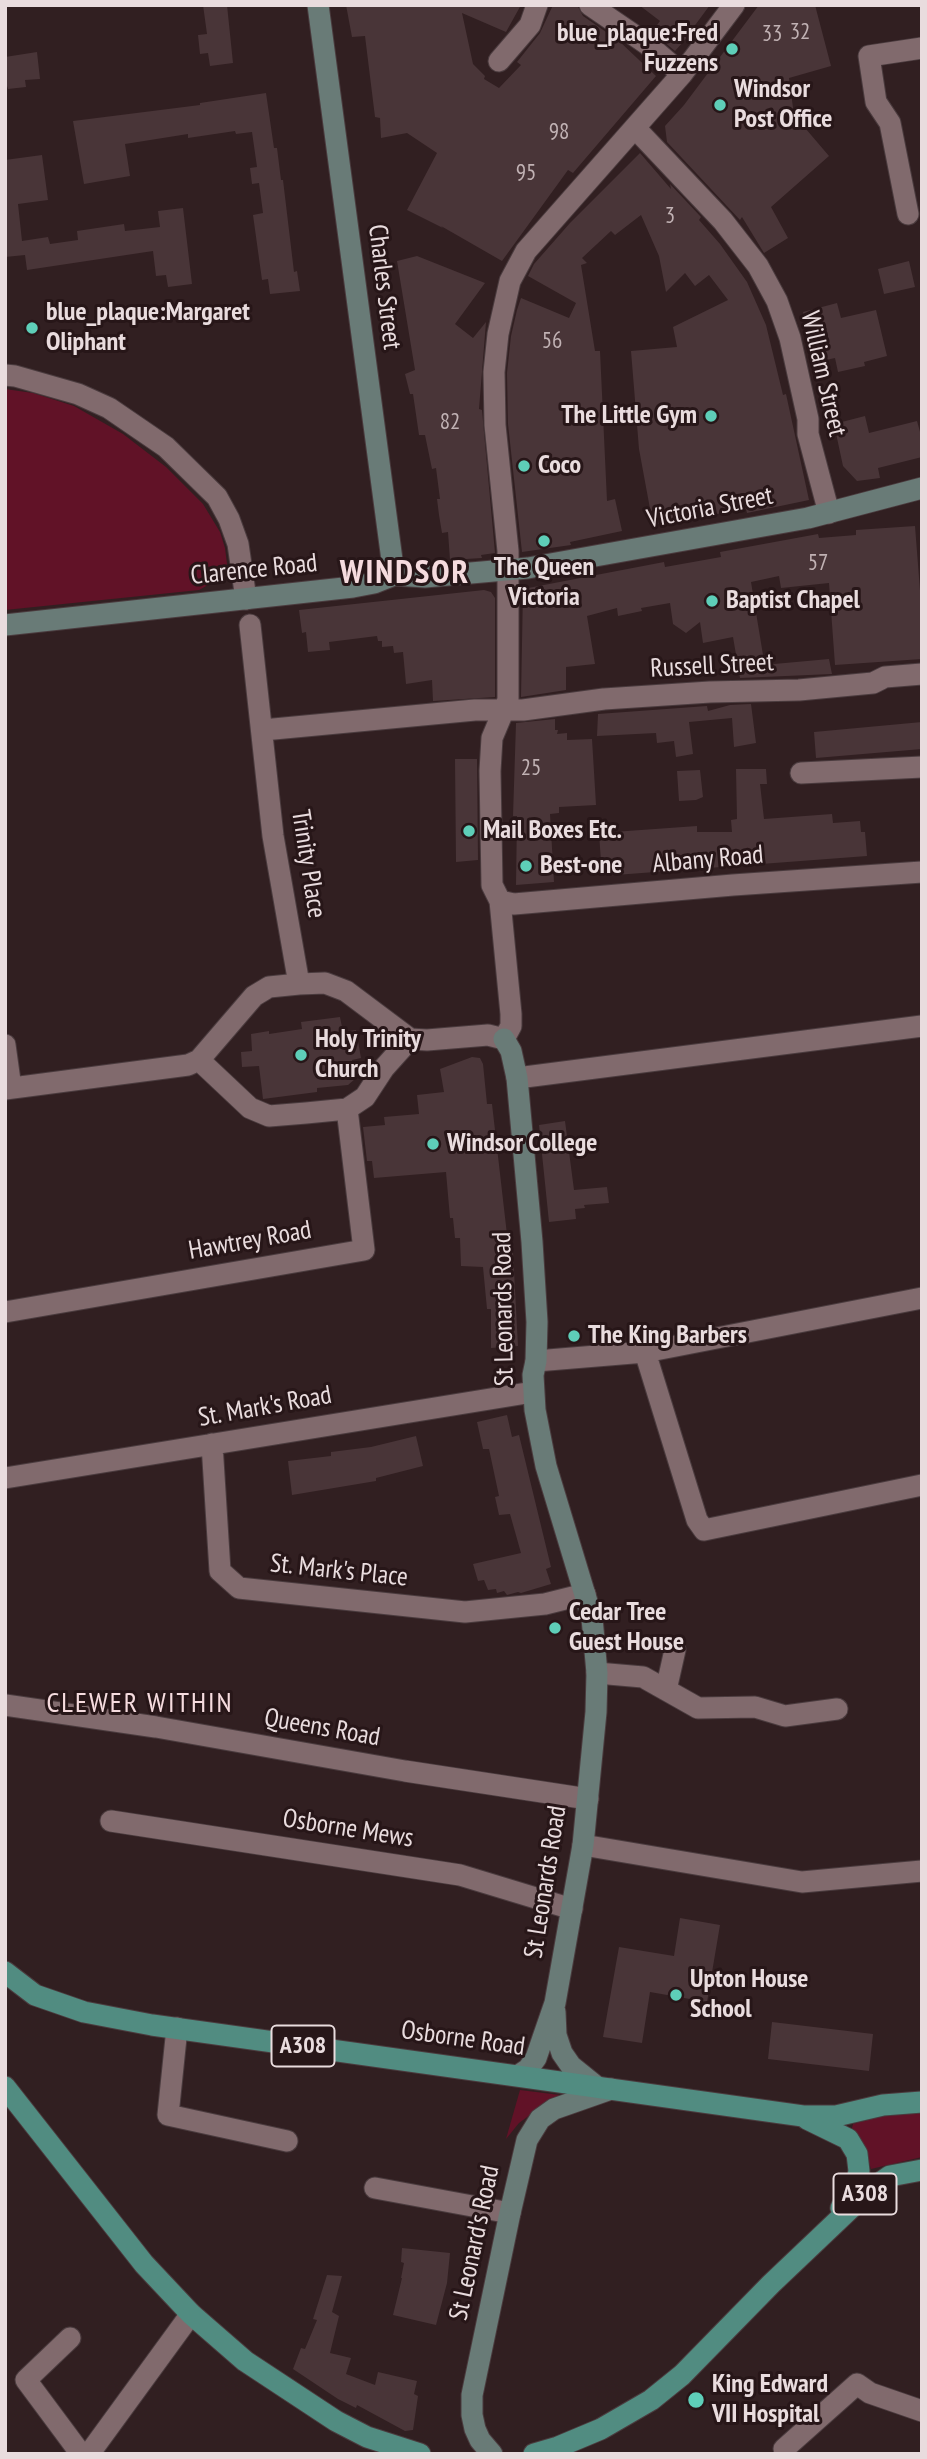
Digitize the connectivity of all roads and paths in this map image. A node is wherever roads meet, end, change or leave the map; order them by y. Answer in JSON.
{"nodes":[{"id":1,"x":318,"y":5,"type":"edge"},
{"id":2,"x":537,"y":5,"type":"edge"},
{"id":3,"x":590,"y":5,"type":"edge"},
{"id":4,"x":734,"y":5,"type":"edge"},
{"id":5,"x":922,"y":48,"type":"edge"},
{"id":6,"x":499,"y":61,"type":"dead end"},
{"id":7,"x":682,"y":74,"type":"junction"},
{"id":8,"x":636,"y":129,"type":"junction"},
{"id":9,"x":908,"y":214,"type":"dead end"},
{"id":10,"x":5,"y":375,"type":"edge"},
{"id":11,"x":922,"y":488,"type":"edge"},
{"id":12,"x":829,"y":513,"type":"junction"},
{"id":13,"x":507,"y":571,"type":"junction"},
{"id":14,"x":394,"y":575,"type":"junction"},
{"id":15,"x":246,"y":599,"type":"junction"},
{"id":16,"x":5,"y":625,"type":"edge"},
{"id":17,"x":250,"y":625,"type":"dead end"},
{"id":18,"x":922,"y":674,"type":"edge"},
{"id":19,"x":504,"y":709,"type":"junction"},
{"id":20,"x":263,"y":730,"type":"junction"},
{"id":21,"x":922,"y":767,"type":"edge"},
{"id":22,"x":801,"y":773,"type":"dead end"},
{"id":23,"x":922,"y":872,"type":"edge"},
{"id":24,"x":500,"y":901,"type":"junction"},
{"id":25,"x":299,"y":984,"type":"junction"},
{"id":26,"x":922,"y":1026,"type":"edge"},
{"id":27,"x":410,"y":1038,"type":"junction"},
{"id":28,"x":505,"y":1039,"type":"junction"},
{"id":29,"x":5,"y":1045,"type":"edge"},
{"id":30,"x":199,"y":1060,"type":"junction"},
{"id":31,"x":517,"y":1078,"type":"junction"},
{"id":32,"x":8,"y":1088,"type":"edge"},
{"id":33,"x":347,"y":1108,"type":"junction"},
{"id":34,"x":922,"y":1298,"type":"edge"},
{"id":35,"x":5,"y":1312,"type":"edge"},
{"id":36,"x":645,"y":1352,"type":"junction"},
{"id":37,"x":536,"y":1361,"type":"junction"},
{"id":38,"x":533,"y":1392,"type":"junction"},
{"id":39,"x":212,"y":1444,"type":"junction"},
{"id":40,"x":5,"y":1478,"type":"edge"},
{"id":41,"x":922,"y":1485,"type":"edge"},
{"id":42,"x":585,"y":1594,"type":"junction"},
{"id":43,"x":675,"y":1650,"type":"dead end"},
{"id":44,"x":597,"y":1673,"type":"junction"},
{"id":45,"x":666,"y":1690,"type":"junction"},
{"id":46,"x":5,"y":1705,"type":"edge"},
{"id":47,"x":837,"y":1709,"type":"dead end"},
{"id":48,"x":588,"y":1799,"type":"junction"},
{"id":49,"x":111,"y":1821,"type":"dead end"},
{"id":50,"x":583,"y":1845,"type":"junction"},
{"id":51,"x":922,"y":1871,"type":"edge"},
{"id":52,"x":572,"y":1909,"type":"junction"},
{"id":53,"x":5,"y":1972,"type":"edge"},
{"id":54,"x":555,"y":2003,"type":"junction"},
{"id":55,"x":177,"y":2028,"type":"junction"},
{"id":56,"x":519,"y":2076,"type":"junction"},
{"id":57,"x":5,"y":2087,"type":"edge"},
{"id":58,"x":604,"y":2088,"type":"junction"},
{"id":59,"x":922,"y":2090,"type":"edge"},
{"id":60,"x":922,"y":2102,"type":"edge"},
{"id":61,"x":883,"y":2105,"type":"junction"},
{"id":62,"x":803,"y":2116,"type":"junction"},
{"id":63,"x":287,"y":2141,"type":"dead end"},
{"id":64,"x":917,"y":2174,"type":"edge"},
{"id":65,"x":375,"y":2188,"type":"dead end"},
{"id":66,"x":510,"y":2213,"type":"junction"},
{"id":67,"x":820,"y":2237,"type":"junction"},
{"id":68,"x":191,"y":2314,"type":"junction"},
{"id":69,"x":70,"y":2339,"type":"dead end"},
{"id":70,"x":922,"y":2412,"type":"edge"},
{"id":71,"x":367,"y":2437,"type":"junction"},
{"id":72,"x":784,"y":2449,"type":"dead end"},
{"id":73,"x":541,"y":2453,"type":"edge"},
{"id":74,"x":81,"y":2454,"type":"edge"},
{"id":75,"x":89,"y":2454,"type":"edge"},
{"id":76,"x":389,"y":2454,"type":"edge"},
{"id":77,"x":420,"y":2454,"type":"edge"},
{"id":78,"x":492,"y":2454,"type":"edge"}],
"edges":[{"from":1,"to":14,"type":"street","name":"Charles Street"},
{"from":2,"to":6,"type":"street"},
{"from":3,"to":7,"type":"street"},
{"from":4,"to":7,"type":"street","name":"St Leonards Road"},
{"from":5,"to":9,"type":"street"},
{"from":7,"to":8,"type":"street","name":"St Leonards Road"},
{"from":8,"to":12,"type":"street","name":"William Street"},
{"from":8,"to":13,"type":"street","name":"St Leonards Road"},
{"from":10,"to":15,"type":"street"},
{"from":11,"to":12,"type":"street","name":"Victoria Street"},
{"from":12,"to":13,"type":"street","name":"Victoria Street"},
{"from":13,"to":14,"type":"street","name":"Clarence Road"},
{"from":13,"to":19,"type":"street","name":"St Leonards Road"},
{"from":14,"to":15,"type":"street","name":"Clarence Road"},
{"from":15,"to":16,"type":"street","name":"Clarence Road"},
{"from":17,"to":20,"type":"street","name":"Trinity Place"},
{"from":18,"to":19,"type":"street","name":"Russell Street"},
{"from":19,"to":20,"type":"street","name":"Russell Street"},
{"from":19,"to":24,"type":"street","name":"St Leonards Road"},
{"from":20,"to":25,"type":"street","name":"Trinity Place"},
{"from":21,"to":22,"type":"street"},
{"from":23,"to":24,"type":"street","name":"Albany Road"},
{"from":24,"to":28,"type":"street","name":"St Leonards Road"},
{"from":25,"to":27,"type":"street"},
{"from":25,"to":30,"type":"street"},
{"from":26,"to":31,"type":"street"},
{"from":27,"to":28,"type":"street"},
{"from":27,"to":33,"type":"street"},
{"from":28,"to":31,"type":"street","name":"St Leonards Road"},
{"from":29,"to":32,"type":"street"},
{"from":30,"to":32,"type":"street"},
{"from":30,"to":33,"type":"street"},
{"from":31,"to":37,"type":"street","name":"St Leonards Road"},
{"from":33,"to":35,"type":"street","name":"Hawtrey Road"},
{"from":34,"to":36,"type":"street"},
{"from":36,"to":37,"type":"street"},
{"from":36,"to":41,"type":"street"},
{"from":37,"to":38,"type":"street","name":"St Leonards Road"},
{"from":38,"to":39,"type":"street","name":"St. Mark's Road"},
{"from":38,"to":42,"type":"street","name":"St Leonards Road"},
{"from":39,"to":40,"type":"street","name":"St. Mark's Road"},
{"from":39,"to":42,"type":"street","name":"St. Mark's Place"},
{"from":42,"to":44,"type":"street","name":"St Leonards Road"},
{"from":43,"to":45,"type":"street"},
{"from":44,"to":45,"type":"street"},
{"from":44,"to":48,"type":"street","name":"St Leonards Road"},
{"from":45,"to":47,"type":"street"},
{"from":46,"to":48,"type":"street","name":"Queens Road"},
{"from":48,"to":50,"type":"street","name":"St Leonards Road"},
{"from":49,"to":52,"type":"street","name":"Osborne Mews"},
{"from":50,"to":51,"type":"street"},
{"from":50,"to":52,"type":"street","name":"St Leonards Road"},
{"from":52,"to":54,"type":"street","name":"St Leonards Road"},
{"from":53,"to":55,"type":"main road","name":"Osborne Road","number":"A308"},
{"from":54,"to":56,"type":"street","name":"St Leonards Road"},
{"from":54,"to":58,"type":"street","name":"St Leonards Road"},
{"from":55,"to":56,"type":"main road","name":"Osborne Road","number":"A308"},
{"from":55,"to":63,"type":"street"},
{"from":56,"to":58,"type":"main road","name":"Osborne Road","number":"A308"},
{"from":57,"to":68,"type":"main road"},
{"from":58,"to":62,"type":"main road","name":"Osborne Road","number":"A308"},
{"from":58,"to":66,"type":"street","name":"St Leonard's Road"},
{"from":59,"to":61,"type":"street"},
{"from":60,"to":61,"type":"main road","name":"Osborne Road","number":"A308"},
{"from":61,"to":62,"type":"main road","name":"Osborne Road","number":"A308"},
{"from":62,"to":67,"type":"main road"},
{"from":64,"to":67,"type":"main road","number":"A308"},
{"from":65,"to":66,"type":"street"},
{"from":66,"to":78,"type":"street","name":"St Leonard's Road"},
{"from":67,"to":73,"type":"main road","number":"A308"},
{"from":68,"to":71,"type":"main road"},
{"from":68,"to":75,"type":"street"},
{"from":69,"to":74,"type":"street"},
{"from":70,"to":72,"type":"street"},
{"from":71,"to":76,"type":"street"},
{"from":71,"to":77,"type":"main road"}]}
